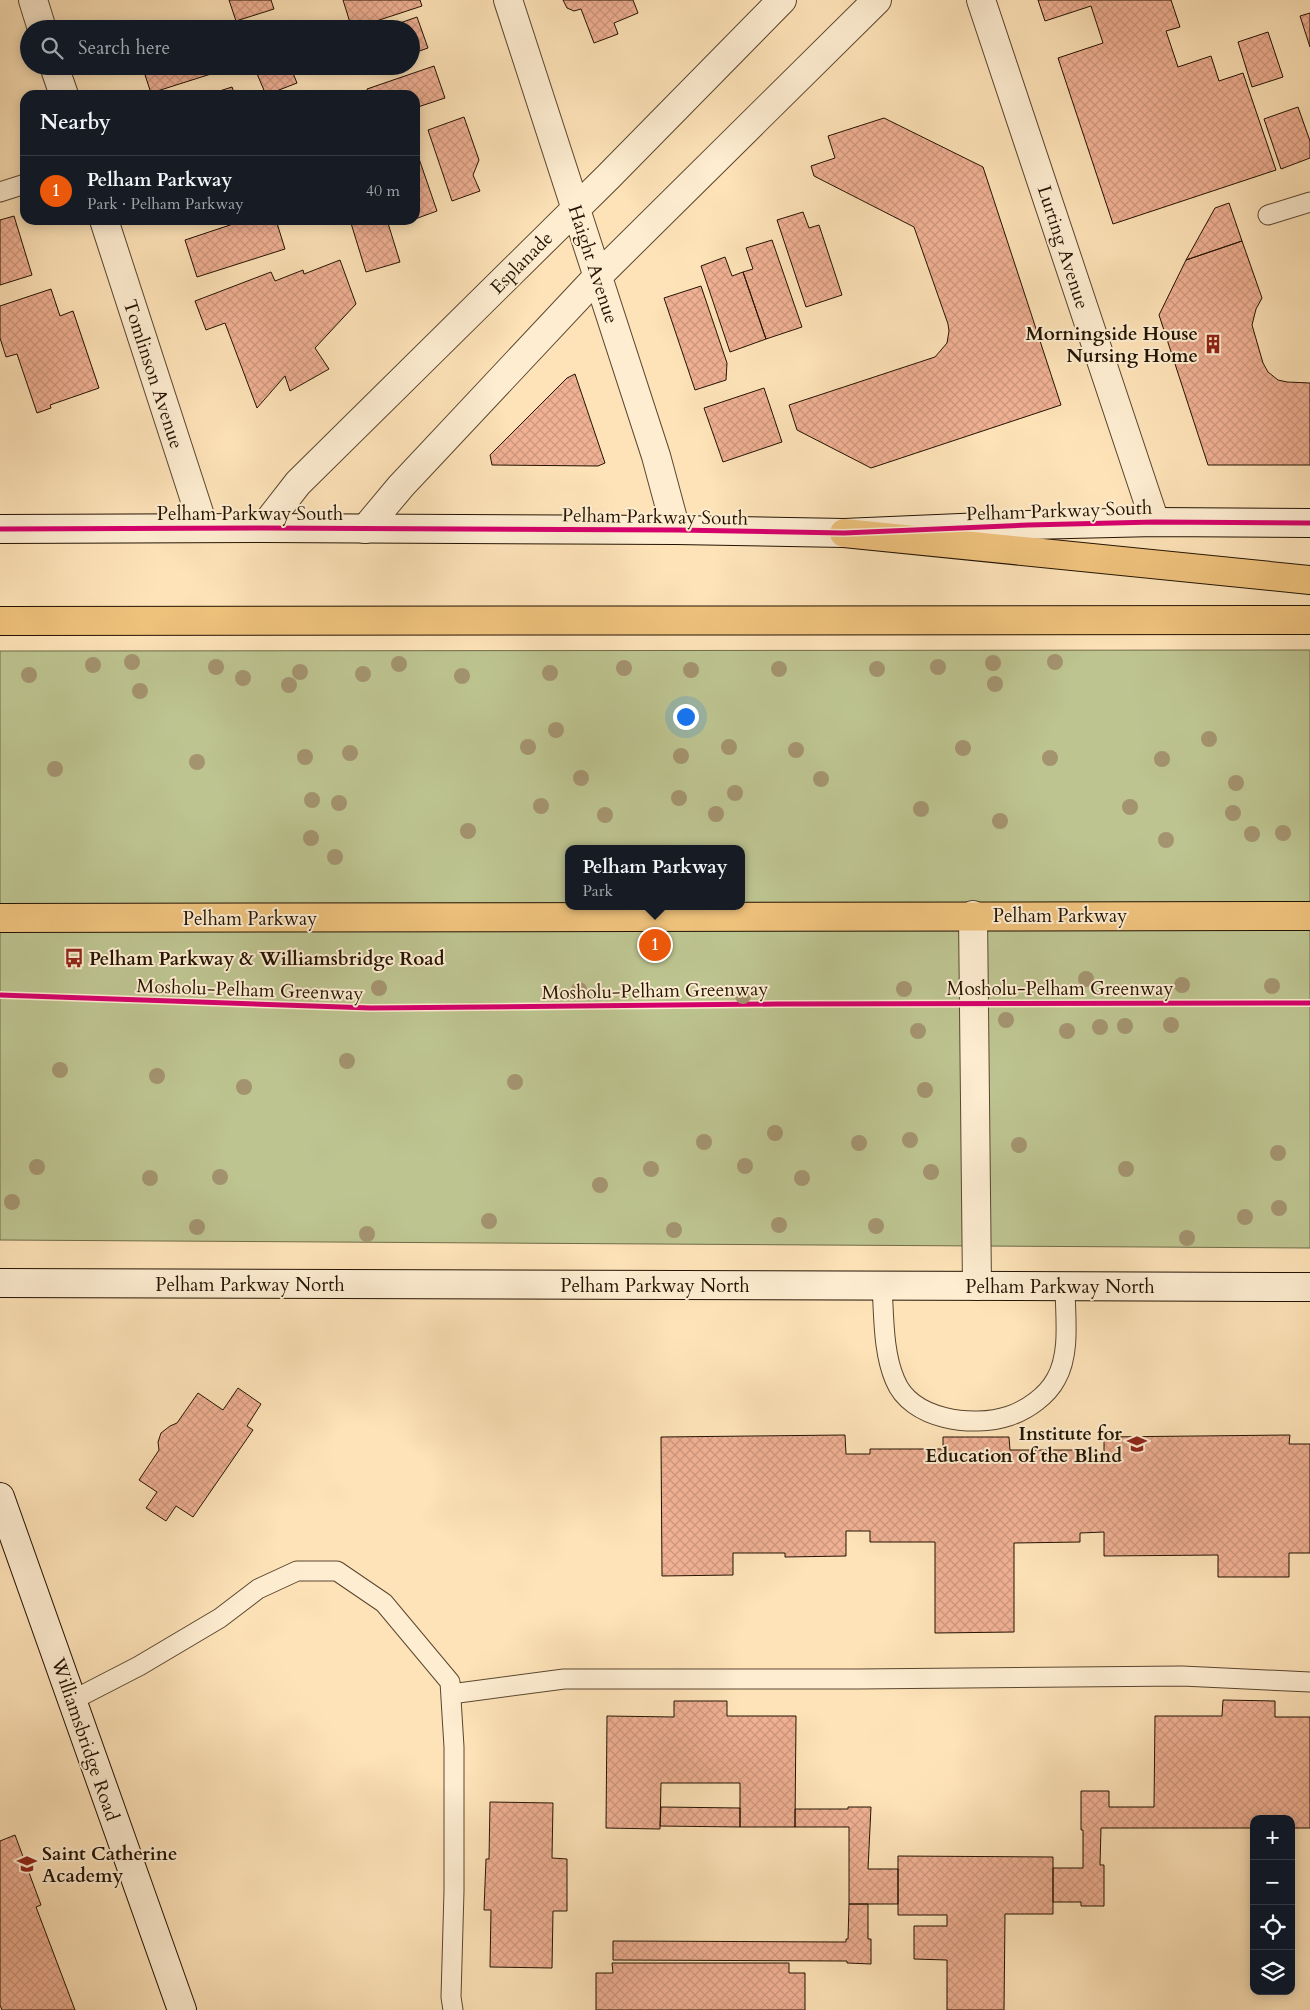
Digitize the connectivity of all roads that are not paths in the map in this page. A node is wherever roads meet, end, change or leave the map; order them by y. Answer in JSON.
{"nodes":[{"id":1,"x":33,"y":0,"type":"edge"},
{"id":2,"x":508,"y":0,"type":"edge"},
{"id":3,"x":782,"y":0,"type":"edge"},
{"id":4,"x":877,"y":0,"type":"edge"},
{"id":5,"x":981,"y":0,"type":"edge"},
{"id":6,"x":39,"y":20,"type":"edge"},
{"id":7,"x":57,"y":75,"type":"edge"},
{"id":8,"x":62,"y":90,"type":"edge"},
{"id":9,"x":20,"y":186,"type":"edge"},
{"id":10,"x":0,"y":192,"type":"edge"},
{"id":11,"x":1310,"y":202,"type":"edge"},
{"id":12,"x":576,"y":208,"type":"junction"},
{"id":13,"x":1268,"y":214,"type":"dead end"},
{"id":14,"x":106,"y":225,"type":"edge"},
{"id":15,"x":598,"y":276,"type":"junction"},
{"id":16,"x":1155,"y":522,"type":"junction"},
{"id":17,"x":1310,"y":523,"type":"edge"},
{"id":18,"x":204,"y":528,"type":"junction"},
{"id":19,"x":263,"y":528,"type":"junction"},
{"id":20,"x":0,"y":529,"type":"edge"},
{"id":21,"x":365,"y":529,"type":"junction"},
{"id":22,"x":676,"y":530,"type":"junction"},
{"id":23,"x":844,"y":533,"type":"junction"},
{"id":24,"x":1310,"y":580,"type":"edge"},
{"id":25,"x":1310,"y":620,"type":"edge"},
{"id":26,"x":0,"y":621,"type":"edge"},
{"id":27,"x":972,"y":915,"type":"junction"},
{"id":28,"x":1310,"y":916,"type":"edge"},
{"id":29,"x":0,"y":918,"type":"edge"},
{"id":30,"x":0,"y":1282,"type":"edge"},
{"id":31,"x":1065,"y":1285,"type":"junction"},
{"id":32,"x":882,"y":1286,"type":"junction"},
{"id":33,"x":977,"y":1286,"type":"junction"},
{"id":34,"x":1310,"y":1287,"type":"edge"},
{"id":35,"x":0,"y":1497,"type":"edge"},
{"id":36,"x":1310,"y":1682,"type":"edge"},
{"id":37,"x":451,"y":1694,"type":"junction"},
{"id":38,"x":72,"y":1700,"type":"junction"},
{"id":39,"x":182,"y":2010,"type":"edge"},
{"id":40,"x":454,"y":2010,"type":"edge"}],
"edges":[{"from":1,"to":6,"type":"street"},
{"from":2,"to":12,"type":"street","name":"Haight Avenue"},
{"from":3,"to":12,"type":"street","name":"Esplanade"},
{"from":4,"to":15,"type":"street"},
{"from":5,"to":16,"type":"street","name":"Lurting Avenue"},
{"from":7,"to":8,"type":"street"},
{"from":9,"to":10,"type":"lane"},
{"from":11,"to":13,"type":"lane"},
{"from":12,"to":15,"type":"street","name":"Haight Avenue"},
{"from":12,"to":19,"type":"street","name":"Esplanade"},
{"from":14,"to":18,"type":"street","name":"Tomlinson Avenue"},
{"from":15,"to":21,"type":"street"},
{"from":15,"to":22,"type":"street","name":"Haight Avenue"},
{"from":16,"to":17,"type":"street","name":"Pelham Parkway South"},
{"from":16,"to":23,"type":"street","name":"Pelham Parkway South"},
{"from":18,"to":19,"type":"street","name":"Pelham Parkway South"},
{"from":18,"to":20,"type":"street","name":"Pelham Parkway South"},
{"from":19,"to":21,"type":"street","name":"Pelham Parkway South"},
{"from":21,"to":22,"type":"street","name":"Pelham Parkway South"},
{"from":22,"to":23,"type":"street","name":"Pelham Parkway South"},
{"from":23,"to":24,"type":"main road"},
{"from":25,"to":26,"type":"main road"},
{"from":27,"to":28,"type":"main road","name":"Pelham Parkway"},
{"from":27,"to":29,"type":"main road","name":"Pelham Parkway"},
{"from":27,"to":33,"type":"street"},
{"from":30,"to":32,"type":"street","name":"Pelham Parkway North"},
{"from":31,"to":32,"type":"lane"},
{"from":31,"to":33,"type":"street","name":"Pelham Parkway North"},
{"from":31,"to":34,"type":"street","name":"Pelham Parkway North"},
{"from":32,"to":33,"type":"street","name":"Pelham Parkway North"},
{"from":35,"to":38,"type":"street","name":"Williamsbridge Road"},
{"from":36,"to":37,"type":"lane"},
{"from":37,"to":38,"type":"lane"},
{"from":37,"to":40,"type":"lane"},
{"from":38,"to":39,"type":"street","name":"Williamsbridge Road"}]}
